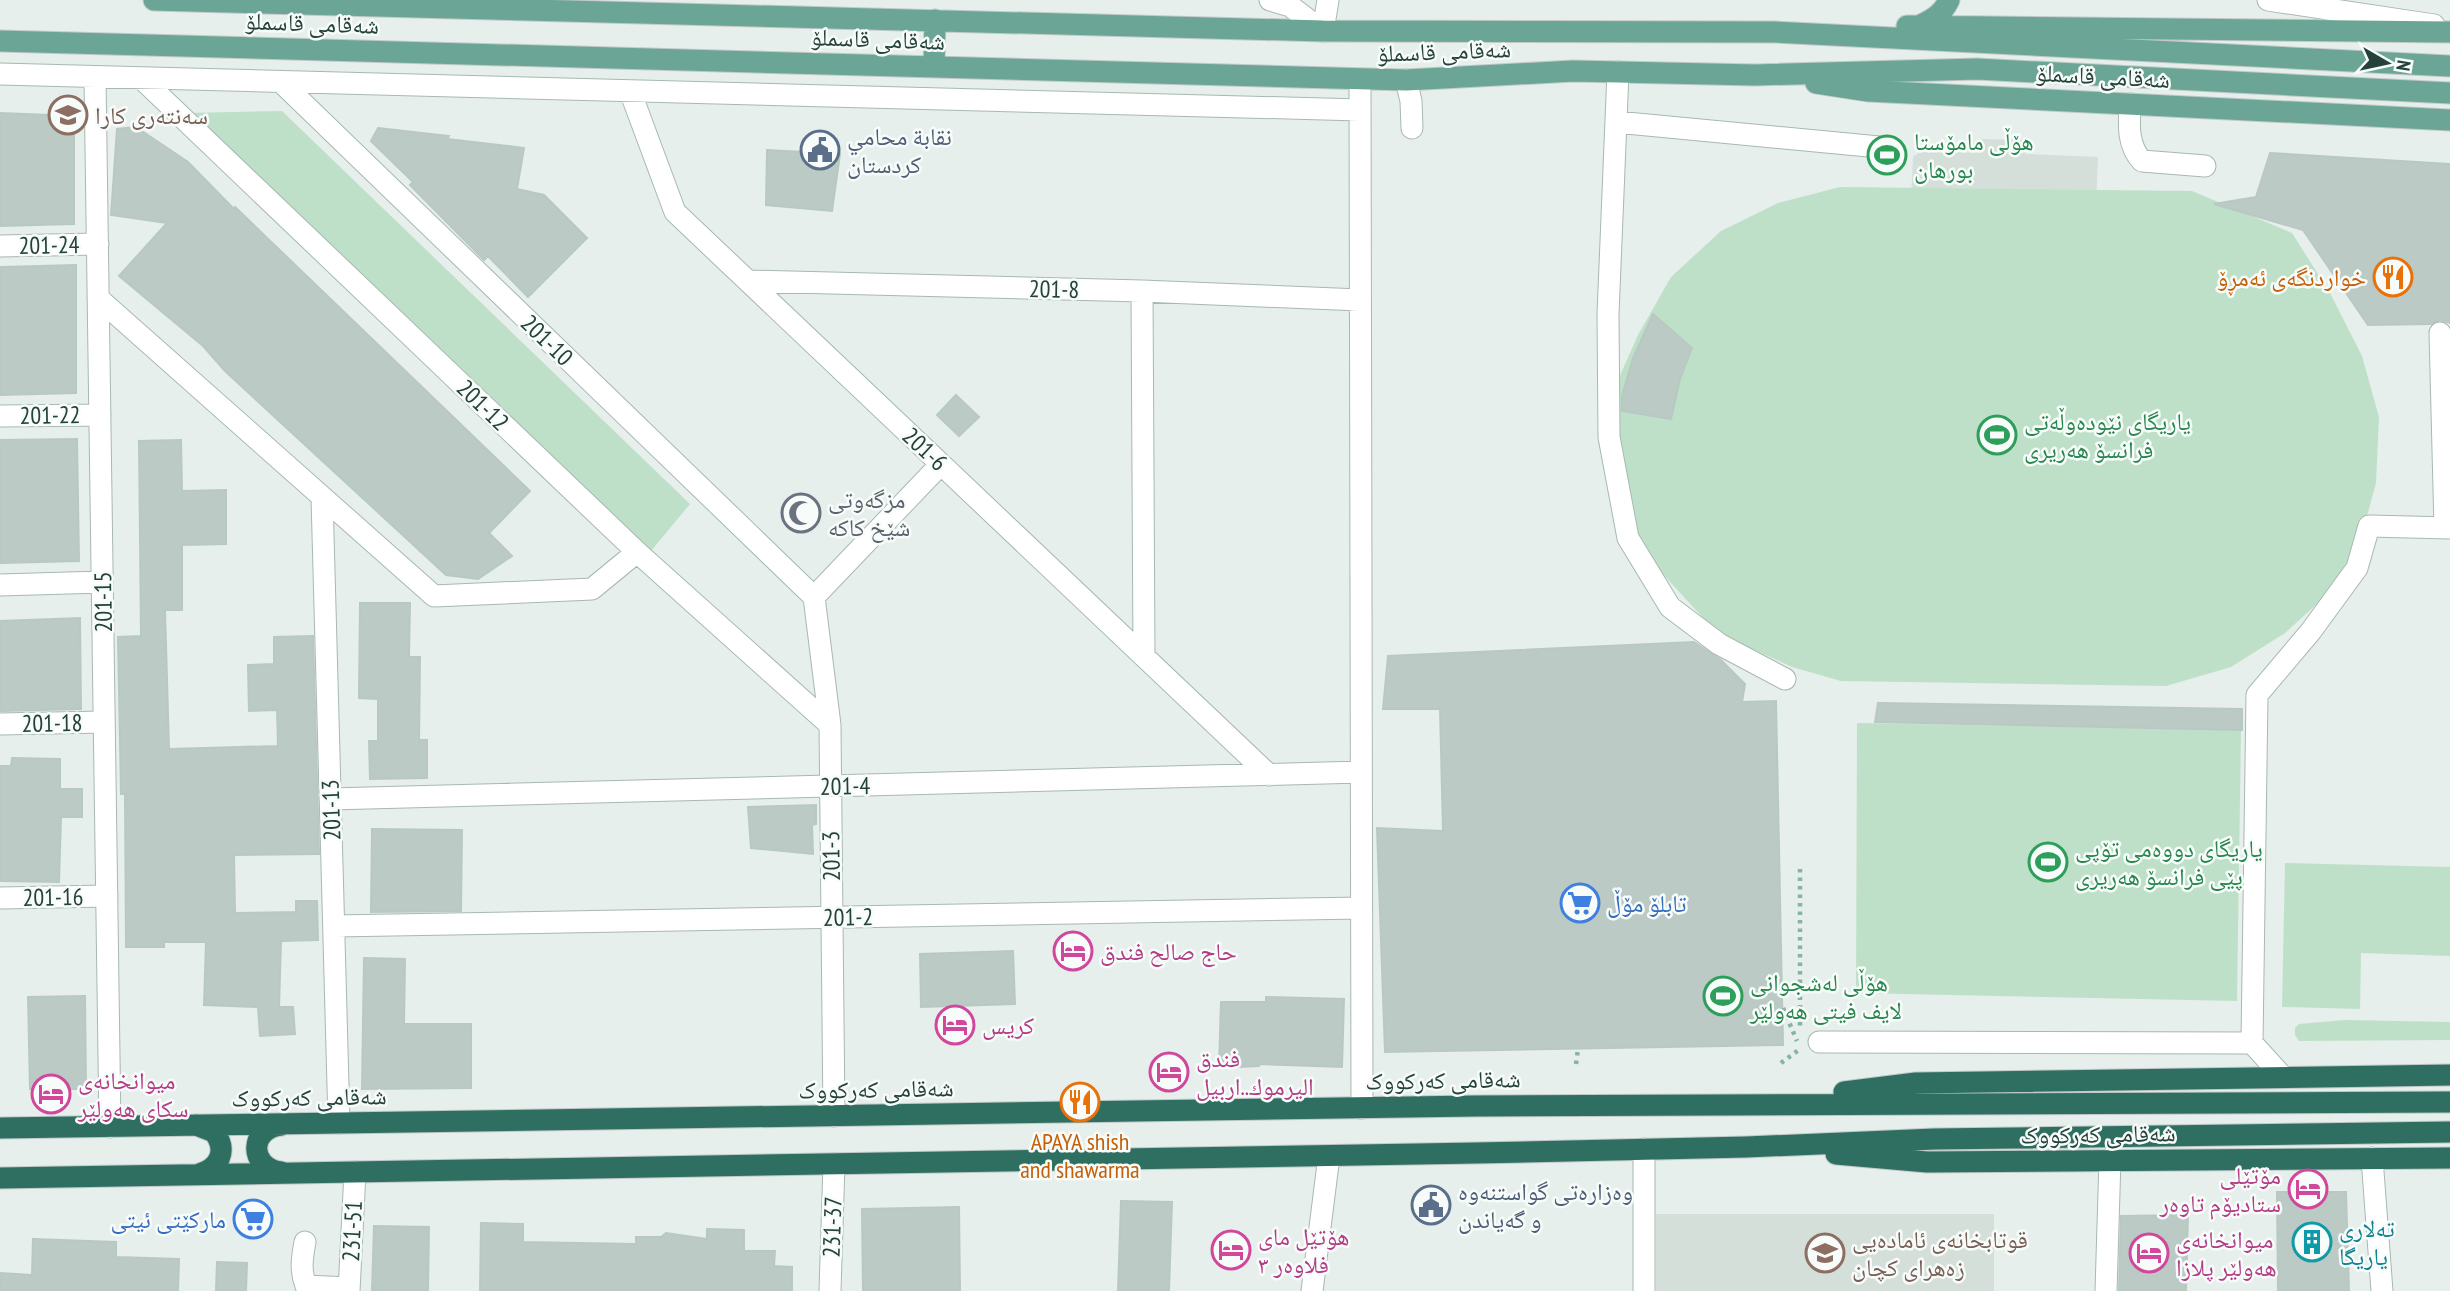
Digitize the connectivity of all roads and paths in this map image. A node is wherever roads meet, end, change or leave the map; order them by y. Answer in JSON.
{"nodes":[{"id":1,"x":154,"y":0,"type":"edge"},
{"id":2,"x":1270,"y":0,"type":"edge"},
{"id":3,"x":1328,"y":0,"type":"edge"},
{"id":4,"x":1949,"y":0,"type":"edge"},
{"id":5,"x":2268,"y":0,"type":"edge"},
{"id":6,"x":417,"y":4,"type":"edge"},
{"id":7,"x":654,"y":7,"type":"edge"},
{"id":8,"x":935,"y":20,"type":"junction"},
{"id":9,"x":1921,"y":25,"type":"junction"},
{"id":10,"x":2450,"y":30,"type":"edge"},
{"id":11,"x":1323,"y":31,"type":"junction"},
{"id":12,"x":1775,"y":32,"type":"junction"},
{"id":13,"x":0,"y":41,"type":"edge"},
{"id":14,"x":2450,"y":66,"type":"edge"},
{"id":15,"x":934,"y":67,"type":"junction"},
{"id":16,"x":1618,"y":72,"type":"junction"},
{"id":17,"x":0,"y":74,"type":"edge"},
{"id":18,"x":1755,"y":75,"type":"junction"},
{"id":19,"x":95,"y":77,"type":"junction"},
{"id":20,"x":141,"y":78,"type":"junction"},
{"id":21,"x":1360,"y":80,"type":"junction"},
{"id":22,"x":1406,"y":80,"type":"junction"},
{"id":23,"x":281,"y":82,"type":"junction"},
{"id":24,"x":630,"y":91,"type":"junction"},
{"id":25,"x":2450,"y":93,"type":"edge"},
{"id":26,"x":2130,"y":104,"type":"junction"},
{"id":27,"x":1360,"y":110,"type":"junction"},
{"id":28,"x":2450,"y":120,"type":"edge"},
{"id":29,"x":1616,"y":122,"type":"junction"},
{"id":30,"x":1412,"y":128,"type":"dead end"},
{"id":31,"x":1879,"y":147,"type":"dead end"},
{"id":32,"x":2205,"y":166,"type":"dead end"},
{"id":33,"x":97,"y":244,"type":"junction"},
{"id":34,"x":0,"y":246,"type":"edge"},
{"id":35,"x":748,"y":281,"type":"junction"},
{"id":36,"x":1142,"y":291,"type":"junction"},
{"id":37,"x":98,"y":298,"type":"junction"},
{"id":38,"x":1360,"y":300,"type":"junction"},
{"id":39,"x":2440,"y":333,"type":"dead end"},
{"id":40,"x":100,"y":415,"type":"junction"},
{"id":41,"x":0,"y":416,"type":"edge"},
{"id":42,"x":941,"y":464,"type":"junction"},
{"id":43,"x":322,"y":497,"type":"junction"},
{"id":44,"x":2448,"y":528,"type":"edge"},
{"id":45,"x":637,"y":552,"type":"junction"},
{"id":46,"x":102,"y":582,"type":"junction"},
{"id":47,"x":0,"y":585,"type":"edge"},
{"id":48,"x":814,"y":597,"type":"junction"},
{"id":49,"x":1144,"y":656,"type":"junction"},
{"id":50,"x":1785,"y":679,"type":"dead end"},
{"id":51,"x":104,"y":722,"type":"junction"},
{"id":52,"x":0,"y":724,"type":"edge"},
{"id":53,"x":830,"y":725,"type":"junction"},
{"id":54,"x":1361,"y":772,"type":"junction"},
{"id":55,"x":1269,"y":775,"type":"junction"},
{"id":56,"x":830,"y":786,"type":"junction"},
{"id":57,"x":330,"y":799,"type":"junction"},
{"id":58,"x":1800,"y":869,"type":"dead end"},
{"id":59,"x":107,"y":895,"type":"junction"},
{"id":60,"x":0,"y":898,"type":"edge"},
{"id":61,"x":1361,"y":908,"type":"junction"},
{"id":62,"x":832,"y":918,"type":"junction"},
{"id":63,"x":334,"y":926,"type":"junction"},
{"id":64,"x":1783,"y":1008,"type":"dead end"},
{"id":65,"x":2252,"y":1043,"type":"junction"},
{"id":66,"x":1810,"y":1045,"type":"junction"},
{"id":67,"x":1578,"y":1049,"type":"dead end"},
{"id":68,"x":1781,"y":1063,"type":"dead end"},
{"id":69,"x":1576,"y":1064,"type":"dead end"},
{"id":70,"x":2450,"y":1075,"type":"edge"},
{"id":71,"x":2283,"y":1077,"type":"junction"},
{"id":72,"x":2450,"y":1102,"type":"edge"},
{"id":73,"x":1752,"y":1104,"type":"junction"},
{"id":74,"x":1362,"y":1108,"type":"junction"},
{"id":75,"x":834,"y":1116,"type":"junction"},
{"id":76,"x":339,"y":1123,"type":"junction"},
{"id":77,"x":195,"y":1125,"type":"junction"},
{"id":78,"x":280,"y":1125,"type":"junction"},
{"id":79,"x":110,"y":1127,"type":"junction"},
{"id":80,"x":0,"y":1128,"type":"edge"},
{"id":81,"x":2450,"y":1132,"type":"edge"},
{"id":82,"x":1746,"y":1147,"type":"junction"},
{"id":83,"x":1644,"y":1149,"type":"junction"},
{"id":84,"x":1329,"y":1156,"type":"junction"},
{"id":85,"x":2450,"y":1157,"type":"edge"},
{"id":86,"x":2372,"y":1158,"type":"junction"},
{"id":87,"x":2110,"y":1159,"type":"junction"},
{"id":88,"x":834,"y":1164,"type":"junction"},
{"id":89,"x":355,"y":1172,"type":"junction"},
{"id":90,"x":286,"y":1173,"type":"junction"},
{"id":91,"x":197,"y":1175,"type":"junction"},
{"id":92,"x":0,"y":1178,"type":"edge"},
{"id":93,"x":305,"y":1242,"type":"dead end"},
{"id":94,"x":349,"y":1290,"type":"edge"},
{"id":95,"x":830,"y":1291,"type":"edge"},
{"id":96,"x":1312,"y":1291,"type":"edge"},
{"id":97,"x":1644,"y":1291,"type":"edge"},
{"id":98,"x":2106,"y":1291,"type":"edge"},
{"id":99,"x":2382,"y":1291,"type":"edge"}],
"edges":[{"from":1,"to":6,"type":"main road","name":"شەقامی قاسملۆ"},
{"from":2,"to":11,"type":"street"},
{"from":3,"to":11,"type":"street"},
{"from":4,"to":9,"type":"main road"},
{"from":5,"to":10,"type":"street"},
{"from":6,"to":7,"type":"main road","name":"شەقامی قاسملۆ"},
{"from":7,"to":8,"type":"main road","name":"شەقامی قاسملۆ"},
{"from":8,"to":11,"type":"main road","name":"شەقامی قاسملۆ"},
{"from":8,"to":15,"type":"main road"},
{"from":9,"to":10,"type":"main road","name":"شەقامی قاسملۆ"},
{"from":9,"to":12,"type":"main road","name":"شەقامی قاسملۆ"},
{"from":11,"to":12,"type":"main road","name":"شەقامی قاسملۆ"},
{"from":12,"to":14,"type":"main road","name":"شەقامی قاسملۆ"},
{"from":13,"to":15,"type":"main road","name":"شەقامی قاسملۆ"},
{"from":15,"to":21,"type":"main road","name":"شەقامی قاسملۆ"},
{"from":16,"to":18,"type":"main road","name":"شەقامی قاسملۆ"},
{"from":16,"to":22,"type":"main road","name":"شەقامی قاسملۆ"},
{"from":16,"to":29,"type":"street"},
{"from":17,"to":19,"type":"street"},
{"from":18,"to":25,"type":"main road","name":"شەقامی قاسملۆ"},
{"from":18,"to":26,"type":"main road","name":"شەقامی قاسملۆ"},
{"from":19,"to":20,"type":"street"},
{"from":19,"to":33,"type":"street","name":"201-15"},
{"from":20,"to":23,"type":"street"},
{"from":20,"to":45,"type":"street","name":"201-12"},
{"from":21,"to":22,"type":"main road","name":"شەقامی قاسملۆ"},
{"from":21,"to":27,"type":"street"},
{"from":22,"to":30,"type":"street"},
{"from":23,"to":24,"type":"street"},
{"from":23,"to":48,"type":"street","name":"201-10"},
{"from":24,"to":27,"type":"street"},
{"from":24,"to":35,"type":"street","name":"201-6"},
{"from":26,"to":28,"type":"main road","name":"شەقامی قاسملۆ"},
{"from":26,"to":32,"type":"street"},
{"from":27,"to":38,"type":"street"},
{"from":29,"to":31,"type":"street"},
{"from":29,"to":50,"type":"street"},
{"from":33,"to":34,"type":"street","name":"201-24"},
{"from":33,"to":37,"type":"street","name":"201-15"},
{"from":35,"to":36,"type":"street","name":"201-8"},
{"from":35,"to":42,"type":"street","name":"201-6"},
{"from":36,"to":38,"type":"street","name":"201-8"},
{"from":36,"to":49,"type":"street"},
{"from":37,"to":40,"type":"street","name":"201-15"},
{"from":37,"to":43,"type":"street"},
{"from":38,"to":54,"type":"street"},
{"from":39,"to":44,"type":"street"},
{"from":40,"to":41,"type":"street","name":"201-22"},
{"from":40,"to":46,"type":"street","name":"201-15"},
{"from":42,"to":48,"type":"street"},
{"from":42,"to":49,"type":"street","name":"201-6"},
{"from":43,"to":45,"type":"street"},
{"from":43,"to":57,"type":"street","name":"201-13"},
{"from":44,"to":65,"type":"street"},
{"from":45,"to":53,"type":"street","name":"201-12"},
{"from":46,"to":47,"type":"street"},
{"from":46,"to":51,"type":"street","name":"201-15"},
{"from":48,"to":53,"type":"street","name":"201-3"},
{"from":49,"to":55,"type":"street","name":"201-6"},
{"from":51,"to":52,"type":"street","name":"201-18"},
{"from":51,"to":59,"type":"street","name":"201-15"},
{"from":53,"to":56,"type":"street","name":"201-3"},
{"from":54,"to":55,"type":"street","name":"201-4"},
{"from":54,"to":61,"type":"street"},
{"from":55,"to":56,"type":"street","name":"201-4"},
{"from":56,"to":57,"type":"street","name":"201-4"},
{"from":56,"to":62,"type":"street","name":"201-3"},
{"from":57,"to":63,"type":"street","name":"201-13"},
{"from":58,"to":66,"type":"path"},
{"from":59,"to":60,"type":"street","name":"201-16"},
{"from":59,"to":79,"type":"street","name":"201-15"},
{"from":61,"to":62,"type":"street","name":"201-2"},
{"from":61,"to":74,"type":"street"},
{"from":62,"to":63,"type":"street","name":"201-2"},
{"from":62,"to":75,"type":"street","name":"201-3"},
{"from":63,"to":76,"type":"street","name":"201-13"},
{"from":64,"to":66,"type":"path"},
{"from":65,"to":66,"type":"street"},
{"from":65,"to":71,"type":"street"},
{"from":66,"to":68,"type":"path"},
{"from":67,"to":69,"type":"path"},
{"from":70,"to":71,"type":"highway","name":"شەقامی کەرکووک"},
{"from":71,"to":73,"type":"highway","name":"شەقامی کەرکووک"},
{"from":72,"to":73,"type":"highway","name":"شەقامی کەرکووک"},
{"from":73,"to":74,"type":"highway","name":"شەقامی کەرکووک"},
{"from":74,"to":75,"type":"highway","name":"شەقامی کەرکووک"},
{"from":75,"to":76,"type":"highway","name":"شەقامی کەرکووک"},
{"from":76,"to":78,"type":"highway","name":"شەقامی کەرکووک"},
{"from":77,"to":78,"type":"highway","name":"شەقامی کەرکووک"},
{"from":77,"to":79,"type":"highway","name":"شەقامی کەرکووک"},
{"from":77,"to":91,"type":"highway"},
{"from":78,"to":90,"type":"highway"},
{"from":79,"to":80,"type":"highway","name":"شەقامی کەرکووک"},
{"from":81,"to":82,"type":"highway","name":"شەقامی کەرکووک"},
{"from":82,"to":83,"type":"highway","name":"شەقامی کەرکووک"},
{"from":82,"to":87,"type":"highway","name":"شەقامی کەرکووک"},
{"from":83,"to":84,"type":"highway","name":"شەقامی کەرکووک"},
{"from":83,"to":97,"type":"street"},
{"from":84,"to":88,"type":"highway","name":"شەقامی کەرکووک"},
{"from":84,"to":96,"type":"street"},
{"from":85,"to":86,"type":"highway","name":"شەقامی کەرکووک"},
{"from":86,"to":87,"type":"highway","name":"شەقامی کەرکووک"},
{"from":86,"to":99,"type":"street"},
{"from":87,"to":98,"type":"street"},
{"from":88,"to":89,"type":"highway","name":"شەقامی کەرکووک"},
{"from":88,"to":95,"type":"street","name":"231-37"},
{"from":89,"to":90,"type":"highway","name":"شەقامی کەرکووک"},
{"from":89,"to":94,"type":"street","name":"231-51"},
{"from":90,"to":91,"type":"highway","name":"شەقامی کەرکووک"},
{"from":91,"to":92,"type":"highway","name":"شەقامی کەرکووک"},
{"from":93,"to":94,"type":"street"}]}
